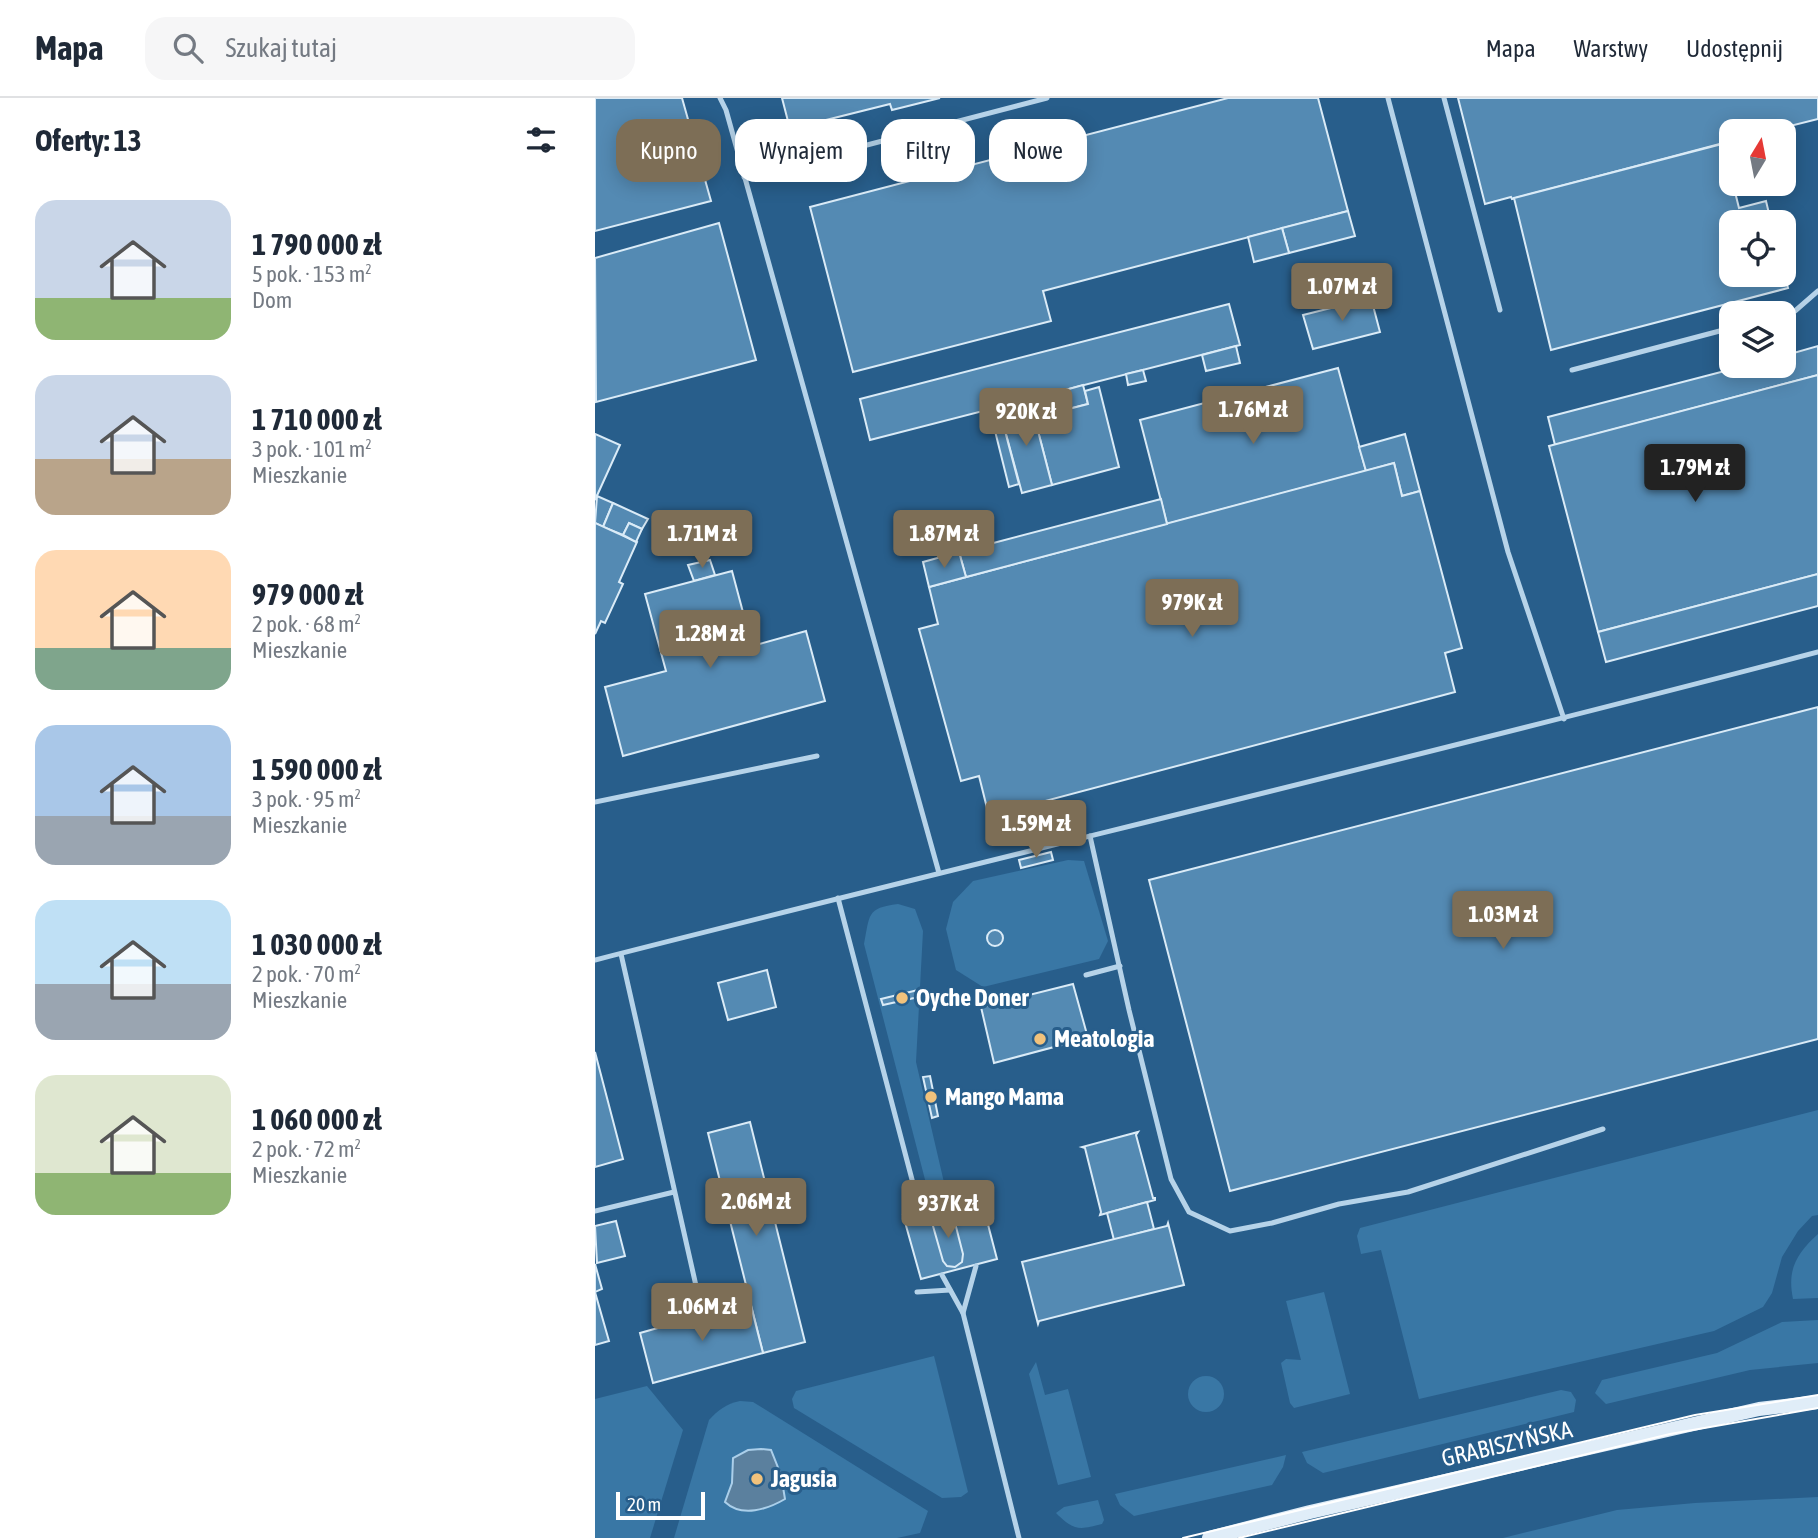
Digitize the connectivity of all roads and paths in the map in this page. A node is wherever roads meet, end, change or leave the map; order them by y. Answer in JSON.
{"nodes":[{"id":1,"x":720,"y":98,"type":"edge"},
{"id":2,"x":1047,"y":98,"type":"edge"},
{"id":3,"x":1388,"y":98,"type":"edge"},
{"id":4,"x":1444,"y":98,"type":"edge"},
{"id":5,"x":735,"y":144,"type":"edge"},
{"id":6,"x":867,"y":145,"type":"edge"},
{"id":7,"x":745,"y":182,"type":"edge"},
{"id":8,"x":1818,"y":291,"type":"edge"},
{"id":9,"x":1500,"y":310,"type":"dead end"},
{"id":10,"x":1796,"y":310,"type":"edge"},
{"id":11,"x":1719,"y":331,"type":"edge"},
{"id":12,"x":1572,"y":370,"type":"dead end"},
{"id":13,"x":1818,"y":652,"type":"edge"},
{"id":14,"x":1564,"y":719,"type":"junction"},
{"id":15,"x":817,"y":756,"type":"dead end"},
{"id":16,"x":595,"y":802,"type":"edge"},
{"id":17,"x":1090,"y":835,"type":"junction"},
{"id":18,"x":939,"y":873,"type":"junction"},
{"id":19,"x":838,"y":898,"type":"junction"},
{"id":20,"x":621,"y":954,"type":"junction"},
{"id":21,"x":595,"y":960,"type":"edge"},
{"id":22,"x":1120,"y":966,"type":"junction"},
{"id":23,"x":1086,"y":975,"type":"dead end"},
{"id":24,"x":1603,"y":1129,"type":"dead end"},
{"id":25,"x":674,"y":1192,"type":"junction"},
{"id":26,"x":920,"y":1210,"type":"dead end"},
{"id":27,"x":595,"y":1211,"type":"edge"},
{"id":28,"x":976,"y":1266,"type":"dead end"},
{"id":29,"x":941,"y":1275,"type":"dead end"},
{"id":30,"x":950,"y":1290,"type":"junction"},
{"id":31,"x":917,"y":1292,"type":"dead end"},
{"id":32,"x":699,"y":1299,"type":"dead end"},
{"id":33,"x":963,"y":1313,"type":"junction"},
{"id":34,"x":1818,"y":1402,"type":"edge"},
{"id":35,"x":1019,"y":1538,"type":"edge"},
{"id":36,"x":1209,"y":1538,"type":"edge"}],
"edges":[{"from":1,"to":5,"type":"lane"},
{"from":2,"to":6,"type":"lane"},
{"from":3,"to":14,"type":"lane"},
{"from":4,"to":9,"type":"lane"},
{"from":7,"to":18,"type":"lane"},
{"from":8,"to":10,"type":"lane"},
{"from":11,"to":12,"type":"lane"},
{"from":13,"to":14,"type":"lane"},
{"from":14,"to":17,"type":"lane"},
{"from":15,"to":16,"type":"lane"},
{"from":17,"to":18,"type":"lane"},
{"from":17,"to":22,"type":"lane"},
{"from":18,"to":19,"type":"lane"},
{"from":19,"to":20,"type":"lane"},
{"from":19,"to":26,"type":"lane"},
{"from":20,"to":21,"type":"lane"},
{"from":20,"to":25,"type":"lane"},
{"from":22,"to":23,"type":"lane"},
{"from":22,"to":24,"type":"lane"},
{"from":25,"to":27,"type":"lane"},
{"from":25,"to":32,"type":"lane"},
{"from":28,"to":33,"type":"lane"},
{"from":29,"to":30,"type":"lane"},
{"from":30,"to":31,"type":"lane"},
{"from":30,"to":33,"type":"lane"},
{"from":33,"to":35,"type":"lane"},
{"from":34,"to":36,"type":"main road","name":"GRABISZYŃSKA"}]}
